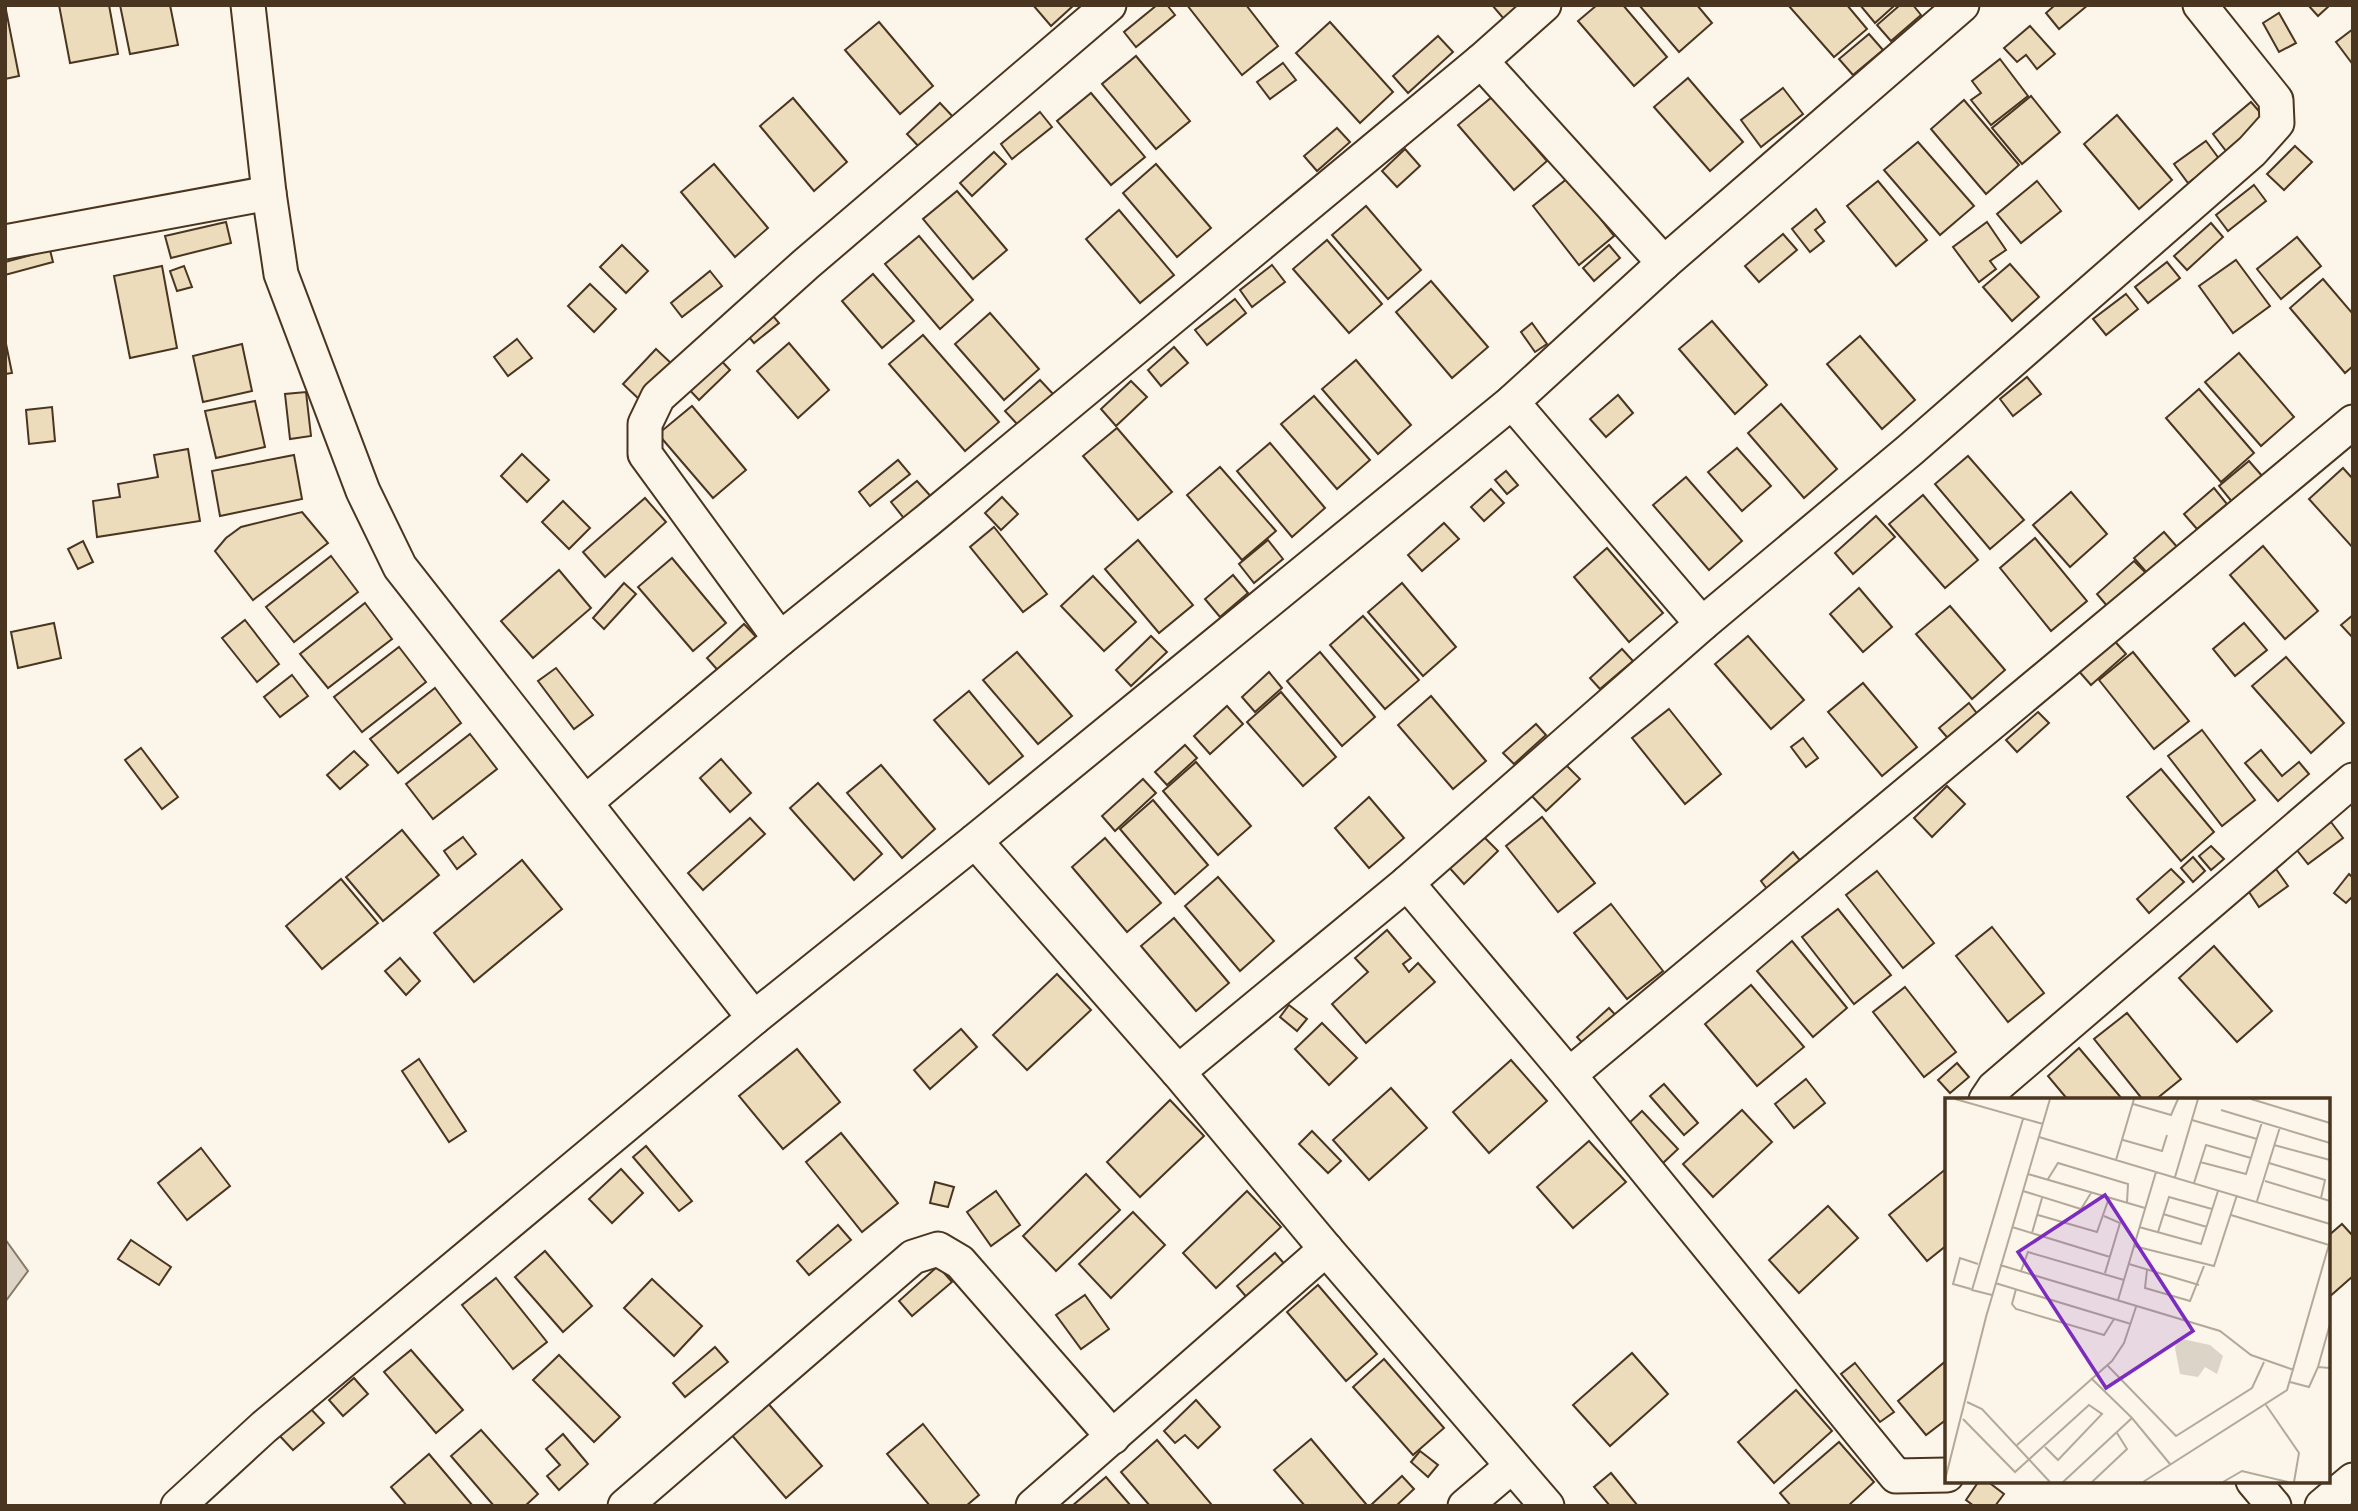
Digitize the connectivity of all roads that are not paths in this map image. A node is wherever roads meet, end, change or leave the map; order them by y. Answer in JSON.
{"nodes":[{"id":1,"x":248,"y":5,"type":"edge"},
{"id":2,"x":1110,"y":5,"type":"edge"},
{"id":3,"x":1544,"y":5,"type":"edge"},
{"id":4,"x":1962,"y":5,"type":"edge"},
{"id":5,"x":2200,"y":5,"type":"edge"},
{"id":6,"x":1481,"y":61,"type":"junction"},
{"id":7,"x":269,"y":193,"type":"junction"},
{"id":8,"x":5,"y":242,"type":"edge"},
{"id":9,"x":1664,"y":264,"type":"junction"},
{"id":10,"x":1512,"y":402,"type":"junction"},
{"id":11,"x":2353,"y":422,"type":"edge"},
{"id":12,"x":1702,"y":624,"type":"junction"},
{"id":13,"x":780,"y":639,"type":"junction"},
{"id":14,"x":2353,"y":780,"type":"edge"},
{"id":15,"x":586,"y":802,"type":"junction"},
{"id":16,"x":975,"y":841,"type":"junction"},
{"id":17,"x":1407,"y":883,"type":"junction"},
{"id":18,"x":754,"y":1018,"type":"junction"},
{"id":19,"x":1178,"y":1072,"type":"junction"},
{"id":20,"x":1569,"y":1075,"type":"junction"},
{"id":21,"x":1987,"y":1098,"type":"edge"},
{"id":22,"x":1326,"y":1249,"type":"junction"},
{"id":23,"x":1113,"y":1437,"type":"junction"},
{"id":24,"x":1512,"y":1466,"type":"junction"},
{"id":25,"x":1945,"y":1475,"type":"edge"},
{"id":26,"x":2353,"y":1480,"type":"edge"},
{"id":27,"x":2255,"y":1483,"type":"edge"},
{"id":28,"x":178,"y":1506,"type":"edge"},
{"id":29,"x":625,"y":1506,"type":"edge"},
{"id":30,"x":1034,"y":1506,"type":"edge"},
{"id":31,"x":1465,"y":1506,"type":"edge"},
{"id":32,"x":1547,"y":1506,"type":"edge"},
{"id":33,"x":2274,"y":1506,"type":"edge"},
{"id":34,"x":2322,"y":1506,"type":"edge"}],
"edges":[{"from":1,"to":7,"type":"street"},
{"from":2,"to":13,"type":"street"},
{"from":3,"to":6,"type":"street"},
{"from":4,"to":9,"type":"street"},
{"from":5,"to":12,"type":"street"},
{"from":6,"to":9,"type":"street"},
{"from":6,"to":13,"type":"street"},
{"from":7,"to":8,"type":"street"},
{"from":7,"to":15,"type":"street"},
{"from":9,"to":10,"type":"street"},
{"from":10,"to":12,"type":"street"},
{"from":10,"to":16,"type":"street"},
{"from":11,"to":20,"type":"street"},
{"from":12,"to":17,"type":"street"},
{"from":13,"to":15,"type":"street"},
{"from":14,"to":21,"type":"street"},
{"from":15,"to":18,"type":"street"},
{"from":16,"to":18,"type":"street"},
{"from":16,"to":19,"type":"street"},
{"from":17,"to":19,"type":"street"},
{"from":17,"to":20,"type":"street"},
{"from":18,"to":28,"type":"street"},
{"from":19,"to":22,"type":"street"},
{"from":20,"to":25,"type":"street"},
{"from":22,"to":23,"type":"street"},
{"from":22,"to":24,"type":"street"},
{"from":23,"to":29,"type":"street"},
{"from":23,"to":30,"type":"street"},
{"from":24,"to":31,"type":"street"},
{"from":24,"to":32,"type":"street"},
{"from":26,"to":34,"type":"street"},
{"from":27,"to":33,"type":"street"}]}
